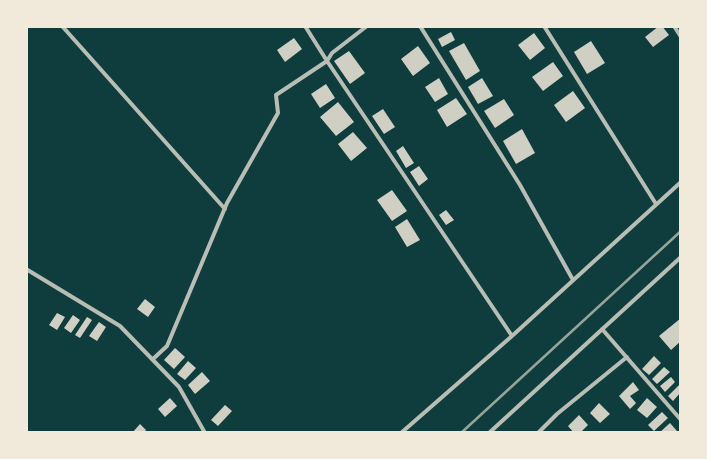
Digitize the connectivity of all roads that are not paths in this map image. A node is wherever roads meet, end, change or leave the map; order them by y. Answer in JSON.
{"nodes":[{"id":1,"x":62,"y":26,"type":"edge"},
{"id":2,"x":305,"y":26,"type":"edge"},
{"id":3,"x":367,"y":26,"type":"edge"},
{"id":4,"x":420,"y":26,"type":"edge"},
{"id":5,"x":544,"y":26,"type":"edge"},
{"id":6,"x":674,"y":26,"type":"edge"},
{"id":7,"x":681,"y":37,"type":"edge"},
{"id":8,"x":327,"y":61,"type":"junction"},
{"id":9,"x":681,"y":182,"type":"edge"},
{"id":10,"x":656,"y":204,"type":"junction"},
{"id":11,"x":225,"y":209,"type":"junction"},
{"id":12,"x":681,"y":257,"type":"edge"},
{"id":13,"x":26,"y":269,"type":"edge"},
{"id":14,"x":573,"y":280,"type":"junction"},
{"id":15,"x":602,"y":329,"type":"junction"},
{"id":16,"x":512,"y":336,"type":"junction"},
{"id":17,"x":626,"y":357,"type":"junction"},
{"id":18,"x":153,"y":360,"type":"junction"},
{"id":19,"x":681,"y":420,"type":"edge"},
{"id":20,"x":205,"y":433,"type":"edge"},
{"id":21,"x":401,"y":433,"type":"edge"},
{"id":22,"x":489,"y":433,"type":"edge"},
{"id":23,"x":538,"y":433,"type":"edge"}],
"edges":[{"from":1,"to":11,"type":"street"},
{"from":2,"to":8,"type":"street"},
{"from":3,"to":8,"type":"street"},
{"from":4,"to":14,"type":"street"},
{"from":5,"to":10,"type":"street"},
{"from":6,"to":7,"type":"street"},
{"from":8,"to":11,"type":"street"},
{"from":8,"to":16,"type":"street"},
{"from":9,"to":10,"type":"street"},
{"from":10,"to":14,"type":"street"},
{"from":11,"to":18,"type":"street"},
{"from":12,"to":15,"type":"street"},
{"from":13,"to":18,"type":"street"},
{"from":14,"to":16,"type":"street"},
{"from":15,"to":17,"type":"street"},
{"from":15,"to":22,"type":"street"},
{"from":16,"to":21,"type":"street"},
{"from":17,"to":19,"type":"street"},
{"from":17,"to":23,"type":"street"},
{"from":18,"to":20,"type":"street"}]}
